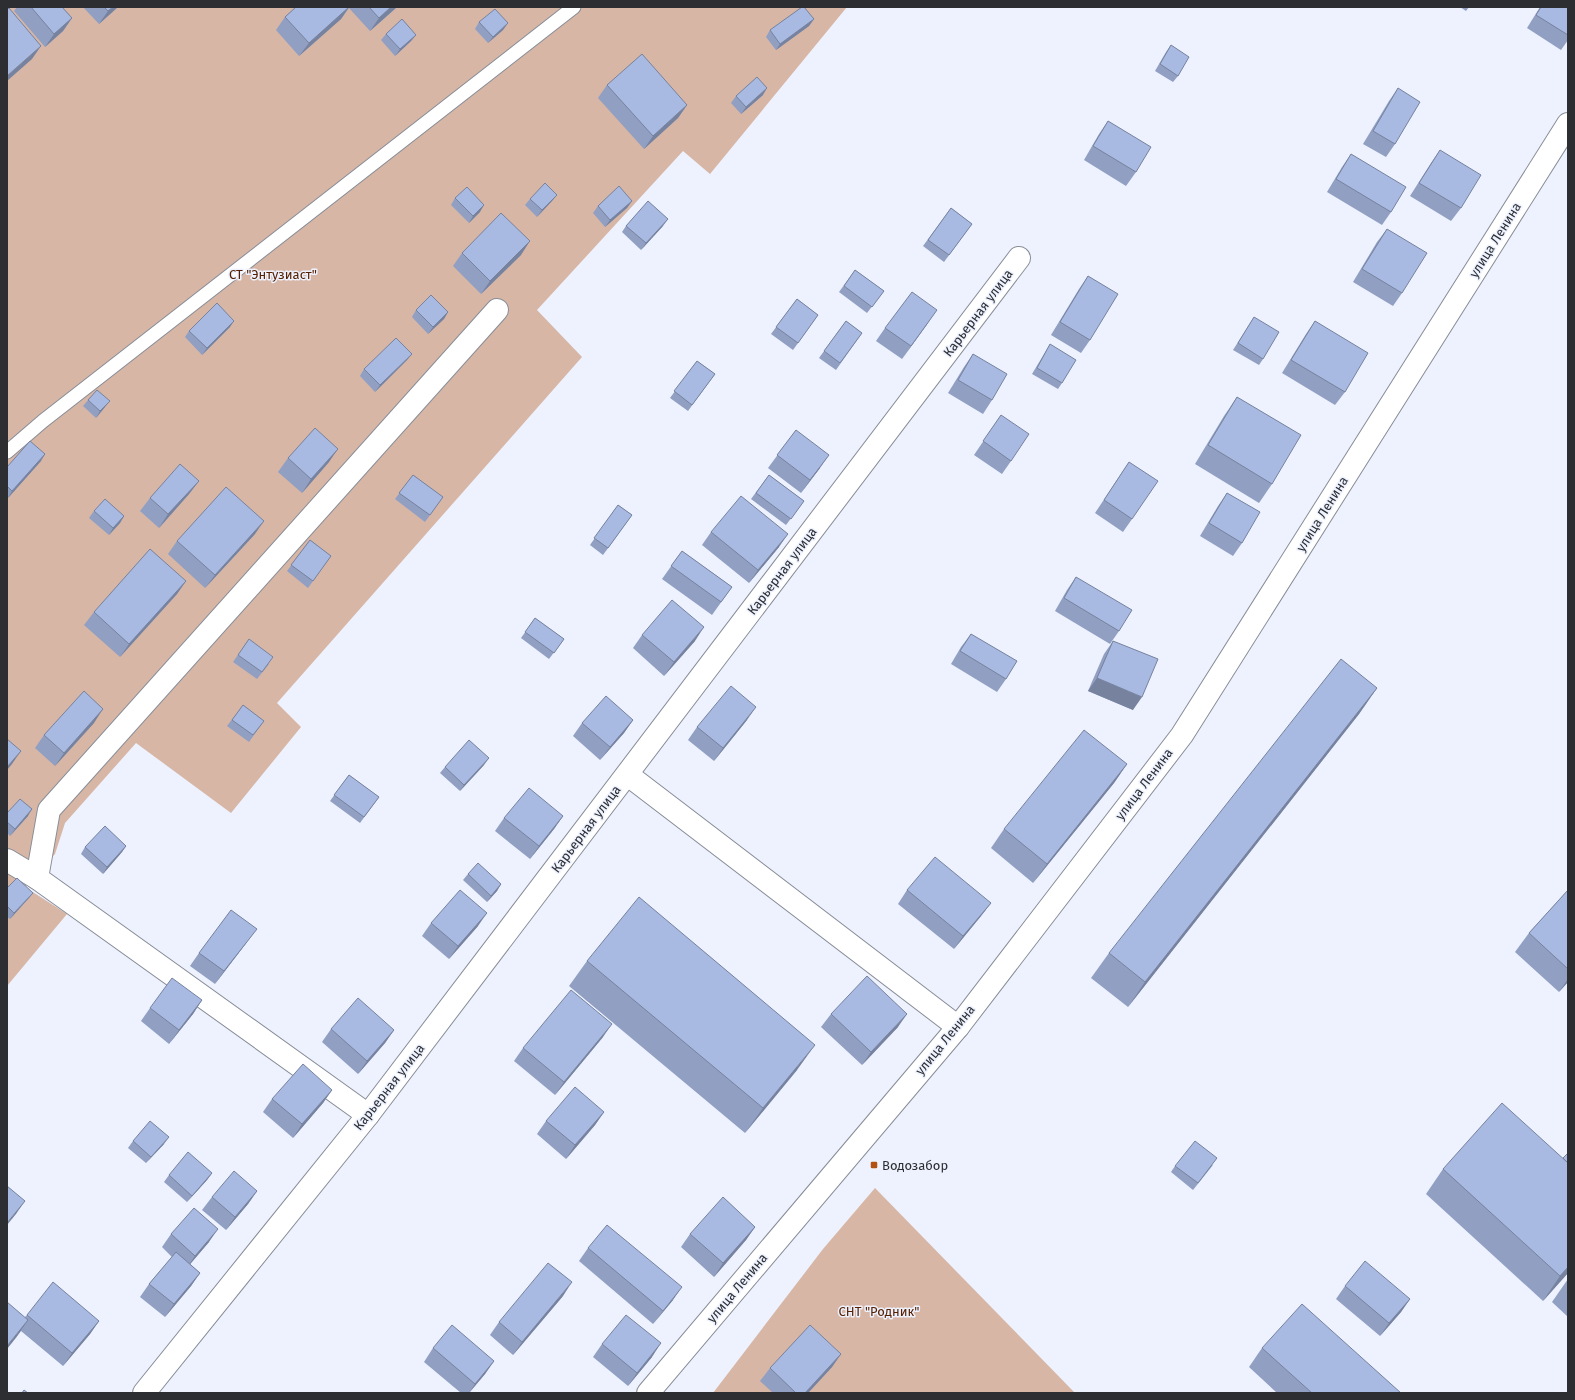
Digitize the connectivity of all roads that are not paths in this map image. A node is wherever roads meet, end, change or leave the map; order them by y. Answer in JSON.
{"nodes":[{"id":1,"x":574,"y":7,"type":"edge"},
{"id":2,"x":1568,"y":124,"type":"edge"},
{"id":3,"x":1019,"y":258,"type":"dead end"},
{"id":4,"x":497,"y":310,"type":"dead end"},
{"id":5,"x":7,"y":452,"type":"edge"},
{"id":6,"x":628,"y":775,"type":"junction"},
{"id":7,"x":7,"y":860,"type":"edge"},
{"id":8,"x":37,"y":878,"type":"junction"},
{"id":9,"x":958,"y":1027,"type":"junction"},
{"id":10,"x":368,"y":1115,"type":"junction"},
{"id":11,"x":144,"y":1393,"type":"edge"},
{"id":12,"x":648,"y":1393,"type":"edge"}],
"edges":[{"from":1,"to":5,"type":"lane"},
{"from":2,"to":9,"type":"street","name":"улица Ленина"},
{"from":3,"to":6,"type":"street","name":"Карьерная улица"},
{"from":4,"to":8,"type":"street"},
{"from":6,"to":9,"type":"street"},
{"from":6,"to":10,"type":"street","name":"Карьерная улица"},
{"from":7,"to":8,"type":"street"},
{"from":8,"to":10,"type":"street"},
{"from":9,"to":12,"type":"street","name":"улица Ленина"},
{"from":10,"to":11,"type":"street","name":"Карьерная улица"}]}
